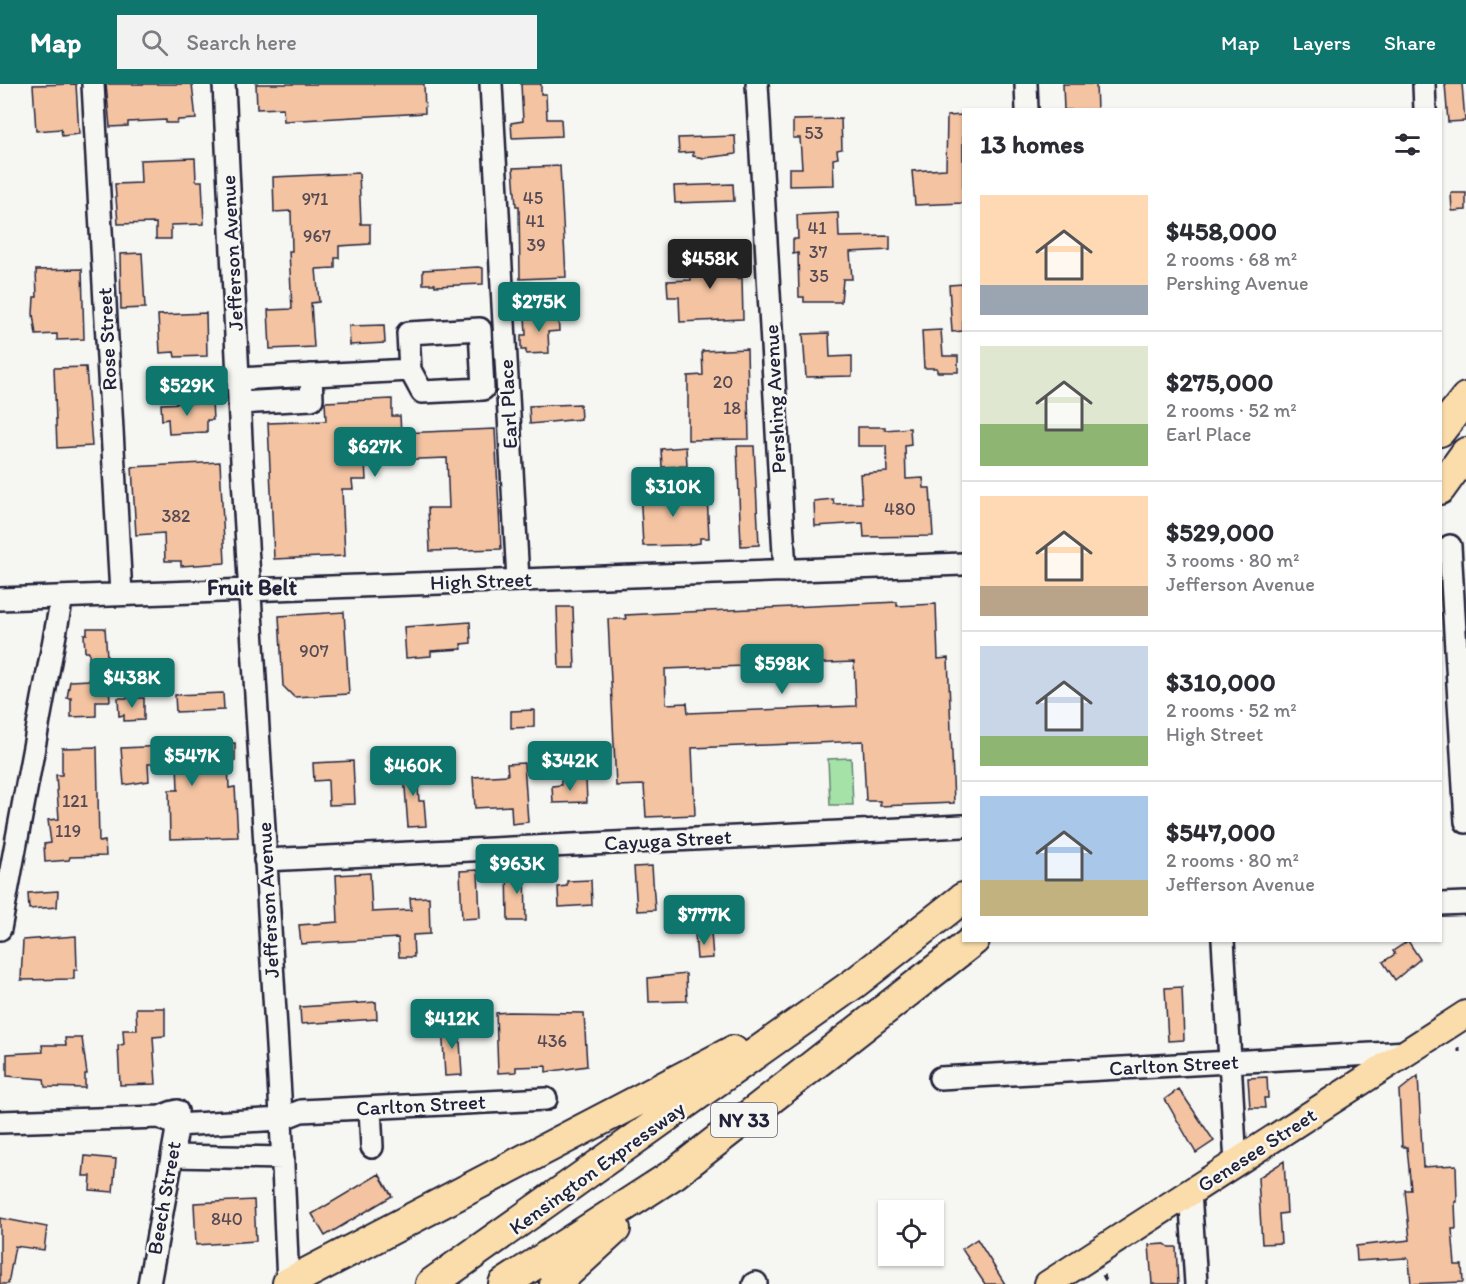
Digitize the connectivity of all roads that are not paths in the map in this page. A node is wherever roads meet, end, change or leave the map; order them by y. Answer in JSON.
{"nodes":[{"id":1,"x":93,"y":84,"type":"edge"},
{"id":2,"x":224,"y":84,"type":"edge"},
{"id":3,"x":491,"y":84,"type":"edge"},
{"id":4,"x":757,"y":84,"type":"edge"},
{"id":5,"x":1026,"y":84,"type":"edge"},
{"id":6,"x":1424,"y":84,"type":"edge"},
{"id":7,"x":1027,"y":108,"type":"edge"},
{"id":8,"x":1425,"y":108,"type":"edge"},
{"id":9,"x":410,"y":370,"type":"dead end"},
{"id":10,"x":311,"y":375,"type":"junction"},
{"id":11,"x":238,"y":379,"type":"junction"},
{"id":12,"x":1466,"y":398,"type":"edge"},
{"id":13,"x":239,"y":403,"type":"junction"},
{"id":14,"x":1442,"y":429,"type":"edge"},
{"id":15,"x":1466,"y":453,"type":"edge"},
{"id":16,"x":1442,"y":486,"type":"edge"},
{"id":17,"x":1452,"y":546,"type":"edge"},
{"id":18,"x":962,"y":564,"type":"edge"},
{"id":19,"x":785,"y":571,"type":"junction"},
{"id":20,"x":518,"y":580,"type":"junction"},
{"id":21,"x":251,"y":589,"type":"junction"},
{"id":22,"x":121,"y":594,"type":"junction"},
{"id":23,"x":62,"y":597,"type":"junction"},
{"id":24,"x":0,"y":599,"type":"edge"},
{"id":25,"x":1466,"y":822,"type":"edge"},
{"id":26,"x":962,"y":826,"type":"edge"},
{"id":27,"x":265,"y":860,"type":"junction"},
{"id":28,"x":962,"y":899,"type":"edge"},
{"id":29,"x":1466,"y":903,"type":"edge"},
{"id":30,"x":1442,"y":904,"type":"edge"},
{"id":31,"x":0,"y":929,"type":"edge"},
{"id":32,"x":971,"y":942,"type":"edge"},
{"id":33,"x":1223,"y":942,"type":"edge"},
{"id":34,"x":856,"y":982,"type":"junction"},
{"id":35,"x":1466,"y":1014,"type":"edge"},
{"id":36,"x":1408,"y":1052,"type":"junction"},
{"id":37,"x":1230,"y":1062,"type":"junction"},
{"id":38,"x":940,"y":1078,"type":"dead end"},
{"id":39,"x":546,"y":1099,"type":"dead end"},
{"id":40,"x":370,"y":1108,"type":"junction"},
{"id":41,"x":286,"y":1112,"type":"junction"},
{"id":42,"x":171,"y":1117,"type":"junction"},
{"id":43,"x":0,"y":1122,"type":"edge"},
{"id":44,"x":372,"y":1147,"type":"dead end"},
{"id":45,"x":172,"y":1156,"type":"junction"},
{"id":46,"x":283,"y":1158,"type":"junction"},
{"id":47,"x":1236,"y":1164,"type":"junction"},
{"id":48,"x":674,"y":1174,"type":"junction"},
{"id":49,"x":1190,"y":1192,"type":"junction"},
{"id":50,"x":149,"y":1284,"type":"edge"},
{"id":51,"x":288,"y":1284,"type":"edge"},
{"id":52,"x":431,"y":1284,"type":"edge"},
{"id":53,"x":504,"y":1284,"type":"edge"},
{"id":54,"x":555,"y":1284,"type":"edge"},
{"id":55,"x":1048,"y":1284,"type":"edge"},
{"id":56,"x":1196,"y":1284,"type":"edge"}],
"edges":[{"from":1,"to":22,"type":"street","name":"Rose Street"},
{"from":2,"to":11,"type":"street","name":"Jefferson Avenue"},
{"from":3,"to":20,"type":"street","name":"Earl Place"},
{"from":4,"to":19,"type":"street","name":"Pershing Avenue"},
{"from":5,"to":7,"type":"street"},
{"from":6,"to":8,"type":"street"},
{"from":9,"to":10,"type":"street"},
{"from":10,"to":11,"type":"street"},
{"from":10,"to":13,"type":"street"},
{"from":11,"to":13,"type":"street","name":"Jefferson Avenue"},
{"from":12,"to":14,"type":"highway"},
{"from":13,"to":21,"type":"street","name":"Jefferson Avenue"},
{"from":15,"to":16,"type":"highway"},
{"from":17,"to":25,"type":"street"},
{"from":18,"to":19,"type":"street","name":"High Street"},
{"from":19,"to":20,"type":"street","name":"High Street"},
{"from":20,"to":21,"type":"street","name":"High Street"},
{"from":21,"to":22,"type":"street","name":"High Street"},
{"from":21,"to":27,"type":"street","name":"Jefferson Avenue"},
{"from":22,"to":23,"type":"street","name":"High Street"},
{"from":23,"to":24,"type":"street","name":"High Street"},
{"from":23,"to":31,"type":"street"},
{"from":26,"to":27,"type":"street","name":"Cayuga Street"},
{"from":27,"to":41,"type":"street","name":"Jefferson Avenue"},
{"from":28,"to":34,"type":"highway","name":"Kensington Expressway","number":"NY 33"},
{"from":29,"to":30,"type":"street"},
{"from":32,"to":48,"type":"highway","name":"Kensington Expressway","number":"NY 33"},
{"from":33,"to":37,"type":"street"},
{"from":34,"to":51,"type":"highway"},
{"from":34,"to":52,"type":"highway","name":"Kensington Expressway","number":"NY 33"},
{"from":35,"to":36,"type":"main road","name":"Genesee Street"},
{"from":36,"to":37,"type":"street","name":"Carlton Street"},
{"from":36,"to":47,"type":"main road","name":"Genesee Street"},
{"from":37,"to":38,"type":"street","name":"Carlton Street"},
{"from":37,"to":47,"type":"street"},
{"from":39,"to":40,"type":"street","name":"Carlton Street"},
{"from":40,"to":41,"type":"street","name":"Carlton Street"},
{"from":40,"to":44,"type":"street"},
{"from":41,"to":42,"type":"street","name":"Carlton Street"},
{"from":41,"to":46,"type":"street","name":"Jefferson Avenue"},
{"from":42,"to":43,"type":"street","name":"Carlton Street"},
{"from":42,"to":45,"type":"street","name":"Beech Street"},
{"from":45,"to":46,"type":"street"},
{"from":45,"to":50,"type":"street","name":"Beech Street"},
{"from":46,"to":51,"type":"street","name":"Jefferson Avenue"},
{"from":47,"to":49,"type":"main road","name":"Genesee Street"},
{"from":48,"to":53,"type":"highway","name":"Kensington Expressway","number":"NY 33"},
{"from":48,"to":54,"type":"highway"},
{"from":49,"to":55,"type":"main road","name":"Genesee Street"},
{"from":49,"to":56,"type":"street"}]}
